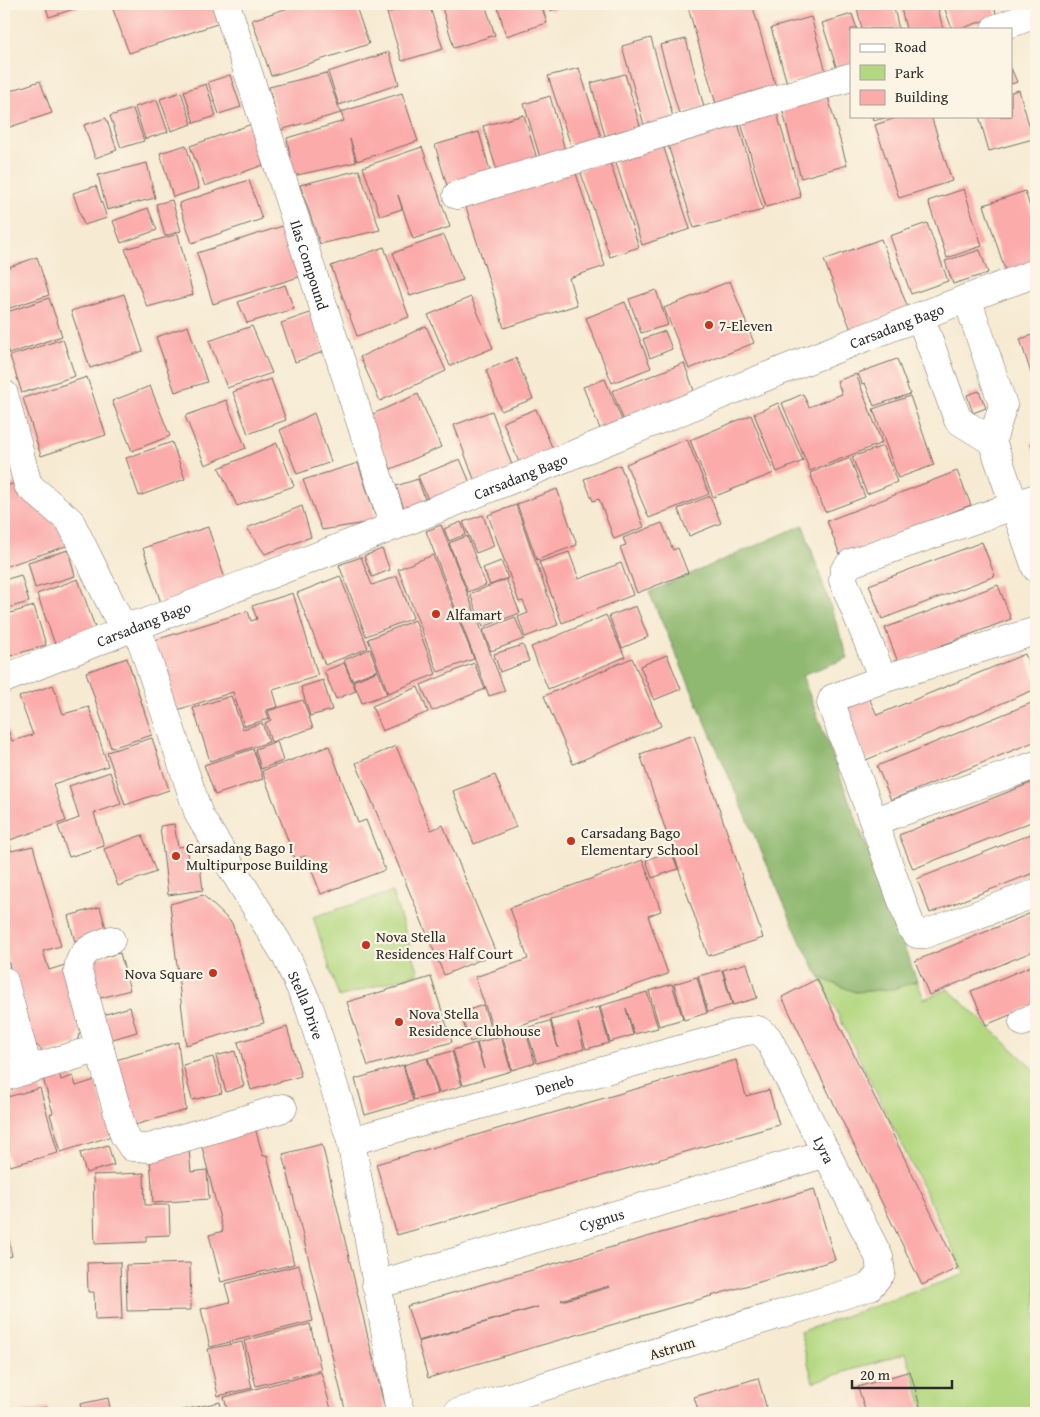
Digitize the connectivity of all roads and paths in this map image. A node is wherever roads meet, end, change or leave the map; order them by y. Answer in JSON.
{"nodes":[{"id":1,"x":226,"y":4,"type":"edge"},
{"id":2,"x":1036,"y":14,"type":"edge"},
{"id":3,"x":998,"y":28,"type":"edge"},
{"id":4,"x":850,"y":76,"type":"edge"},
{"id":5,"x":457,"y":195,"type":"dead end"},
{"id":6,"x":1036,"y":273,"type":"edge"},
{"id":7,"x":967,"y":298,"type":"junction"},
{"id":8,"x":920,"y":316,"type":"junction"},
{"id":9,"x":4,"y":394,"type":"edge"},
{"id":10,"x":992,"y":441,"type":"junction"},
{"id":11,"x":1025,"y":502,"type":"edge"},
{"id":12,"x":394,"y":526,"type":"junction"},
{"id":13,"x":1036,"y":568,"type":"edge"},
{"id":14,"x":130,"y":627,"type":"junction"},
{"id":15,"x":1036,"y":631,"type":"edge"},
{"id":16,"x":4,"y":679,"type":"edge"},
{"id":17,"x":883,"y":679,"type":"junction"},
{"id":18,"x":1036,"y":765,"type":"edge"},
{"id":19,"x":875,"y":821,"type":"junction"},
{"id":20,"x":1036,"y":893,"type":"edge"},
{"id":21,"x":111,"y":940,"type":"dead end"},
{"id":22,"x":4,"y":981,"type":"edge"},
{"id":23,"x":758,"y":1030,"type":"joint"},
{"id":24,"x":100,"y":1048,"type":"junction"},
{"id":25,"x":16,"y":1073,"type":"edge"},
{"id":26,"x":283,"y":1108,"type":"dead end"},
{"id":27,"x":351,"y":1141,"type":"junction"},
{"id":28,"x":826,"y":1153,"type":"junction"},
{"id":29,"x":881,"y":1274,"type":"joint"},
{"id":30,"x":376,"y":1285,"type":"junction"},
{"id":31,"x":400,"y":1413,"type":"edge"},
{"id":32,"x":457,"y":1413,"type":"edge"}],
"edges":[{"from":1,"to":12,"type":"street","name":"Ilas Compound"},
{"from":2,"to":3,"type":"street"},
{"from":4,"to":5,"type":"street"},
{"from":6,"to":7,"type":"street","name":"Carsadang Bago"},
{"from":7,"to":8,"type":"street","name":"Carsadang Bago"},
{"from":7,"to":10,"type":"street"},
{"from":8,"to":10,"type":"street"},
{"from":8,"to":12,"type":"street","name":"Carsadang Bago"},
{"from":9,"to":14,"type":"street","name":"Stella Drive"},
{"from":10,"to":11,"type":"street"},
{"from":11,"to":13,"type":"street"},
{"from":11,"to":17,"type":"street"},
{"from":12,"to":14,"type":"street","name":"Carsadang Bago"},
{"from":14,"to":16,"type":"street","name":"Carsadang Bago"},
{"from":14,"to":27,"type":"street","name":"Stella Drive"},
{"from":15,"to":17,"type":"street"},
{"from":17,"to":19,"type":"street"},
{"from":18,"to":19,"type":"street"},
{"from":19,"to":20,"type":"street"},
{"from":21,"to":24,"type":"street"},
{"from":22,"to":25,"type":"street"},
{"from":23,"to":27,"type":"street","name":"Deneb"},
{"from":23,"to":28,"type":"street","name":"Lyra"},
{"from":24,"to":25,"type":"street"},
{"from":24,"to":26,"type":"street"},
{"from":27,"to":30,"type":"street","name":"Stella Drive"},
{"from":28,"to":29,"type":"street","name":"Lyra"},
{"from":28,"to":30,"type":"street","name":"Cygnus"},
{"from":29,"to":32,"type":"street","name":"Astrum"},
{"from":30,"to":31,"type":"street","name":"Stella Drive"}]}
